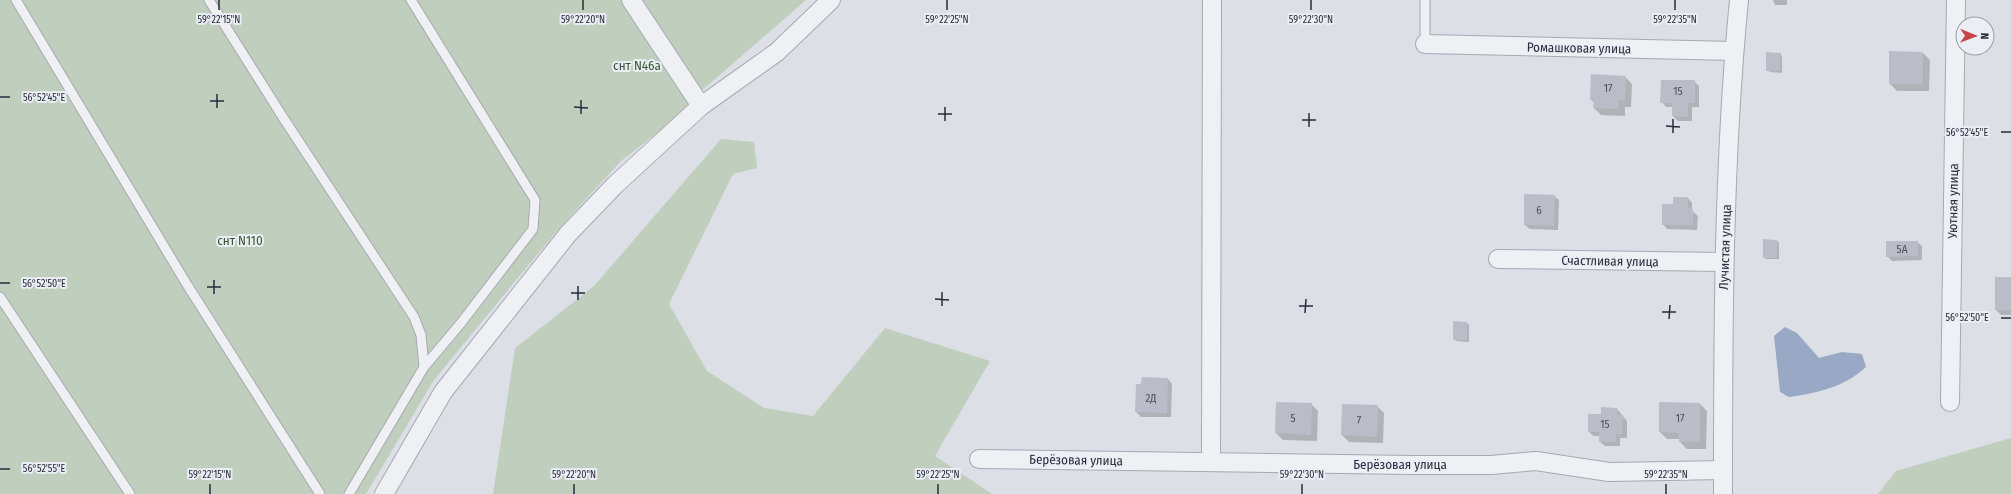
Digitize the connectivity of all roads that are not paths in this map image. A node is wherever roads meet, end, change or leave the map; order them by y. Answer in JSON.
{"nodes":[{"id":1,"x":16,"y":0,"type":"edge"},
{"id":2,"x":209,"y":0,"type":"edge"},
{"id":3,"x":411,"y":0,"type":"edge"},
{"id":4,"x":631,"y":0,"type":"edge"},
{"id":5,"x":831,"y":0,"type":"edge"},
{"id":6,"x":1212,"y":0,"type":"edge"},
{"id":7,"x":1425,"y":0,"type":"edge"},
{"id":8,"x":1739,"y":0,"type":"edge"},
{"id":9,"x":1956,"y":0,"type":"edge"},
{"id":10,"x":1425,"y":44,"type":"joint"},
{"id":11,"x":1734,"y":51,"type":"junction"},
{"id":12,"x":701,"y":106,"type":"junction"},
{"id":13,"x":1498,"y":259,"type":"dead end"},
{"id":14,"x":1723,"y":262,"type":"junction"},
{"id":15,"x":0,"y":297,"type":"edge"},
{"id":16,"x":424,"y":367,"type":"junction"},
{"id":17,"x":1950,"y":402,"type":"dead end"},
{"id":18,"x":980,"y":459,"type":"dead end"},
{"id":19,"x":1210,"y":462,"type":"junction"},
{"id":20,"x":1723,"y":470,"type":"junction"},
{"id":21,"x":130,"y":494,"type":"edge"},
{"id":22,"x":320,"y":494,"type":"edge"},
{"id":23,"x":349,"y":494,"type":"edge"},
{"id":24,"x":384,"y":494,"type":"edge"},
{"id":25,"x":1723,"y":494,"type":"edge"}],
"edges":[{"from":1,"to":22,"type":"lane"},
{"from":2,"to":16,"type":"lane"},
{"from":3,"to":16,"type":"lane"},
{"from":4,"to":12,"type":"street"},
{"from":5,"to":12,"type":"street"},
{"from":6,"to":19,"type":"street"},
{"from":7,"to":10,"type":"lane"},
{"from":8,"to":11,"type":"street","name":"Лучистая улица"},
{"from":9,"to":17,"type":"street","name":"Уютная улица"},
{"from":10,"to":11,"type":"street","name":"Ромашковая улица"},
{"from":11,"to":14,"type":"street","name":"Лучистая улица"},
{"from":12,"to":24,"type":"street"},
{"from":13,"to":14,"type":"street","name":"Счастливая улица"},
{"from":14,"to":20,"type":"street","name":"Лучистая улица"},
{"from":15,"to":21,"type":"lane"},
{"from":16,"to":23,"type":"lane"},
{"from":18,"to":19,"type":"street","name":"Берёзовая улица"},
{"from":19,"to":20,"type":"street","name":"Берёзовая улица"},
{"from":20,"to":25,"type":"street","name":"Лучистая улица"}]}
